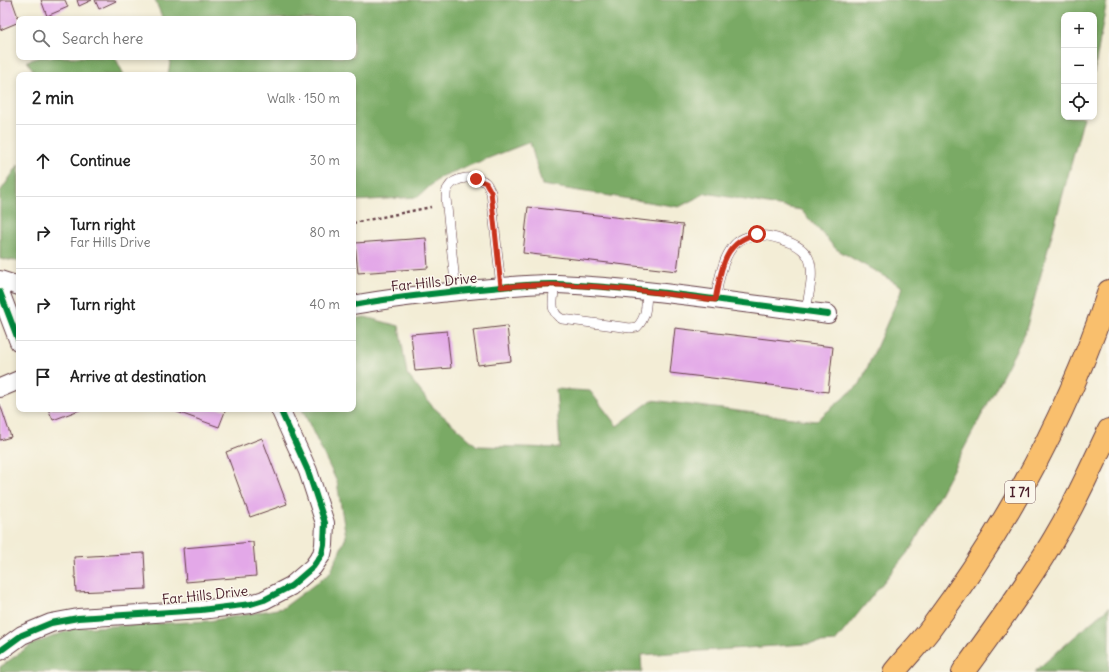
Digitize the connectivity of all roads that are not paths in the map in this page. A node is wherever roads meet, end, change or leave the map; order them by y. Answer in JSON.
{"nodes":[{"id":1,"x":0,"y":280,"type":"edge"},
{"id":2,"x":555,"y":284,"type":"junction"},
{"id":3,"x":16,"y":285,"type":"edge"},
{"id":4,"x":501,"y":287,"type":"junction"},
{"id":5,"x":456,"y":291,"type":"junction"},
{"id":6,"x":1109,"y":291,"type":"edge"},
{"id":7,"x":0,"y":292,"type":"edge"},
{"id":8,"x":647,"y":292,"type":"junction"},
{"id":9,"x":715,"y":300,"type":"junction"},
{"id":10,"x":356,"y":304,"type":"edge"},
{"id":11,"x":806,"y":311,"type":"junction"},
{"id":12,"x":828,"y":314,"type":"dead end"},
{"id":13,"x":16,"y":334,"type":"edge"},
{"id":14,"x":16,"y":381,"type":"edge"},
{"id":15,"x":0,"y":388,"type":"edge"},
{"id":16,"x":281,"y":412,"type":"edge"},
{"id":17,"x":1109,"y":430,"type":"edge"},
{"id":18,"x":0,"y":652,"type":"edge"},
{"id":19,"x":894,"y":672,"type":"edge"},
{"id":20,"x":963,"y":672,"type":"edge"}],
"edges":[{"from":1,"to":3,"type":"street"},
{"from":2,"to":4,"type":"street","name":"Far Hills Drive"},
{"from":2,"to":8,"type":"street","name":"Far Hills Drive"},
{"from":2,"to":8,"type":"lane"},
{"from":4,"to":5,"type":"street","name":"Far Hills Drive"},
{"from":4,"to":5,"type":"lane"},
{"from":5,"to":10,"type":"street","name":"Far Hills Drive"},
{"from":6,"to":19,"type":"highway","number":"I 71"},
{"from":7,"to":13,"type":"street"},
{"from":8,"to":9,"type":"street","name":"Far Hills Drive"},
{"from":9,"to":11,"type":"street","name":"Far Hills Drive"},
{"from":9,"to":11,"type":"lane"},
{"from":11,"to":12,"type":"street","name":"Far Hills Drive"},
{"from":14,"to":15,"type":"street"},
{"from":16,"to":18,"type":"street","name":"Far Hills Drive"},
{"from":17,"to":20,"type":"highway"}]}
